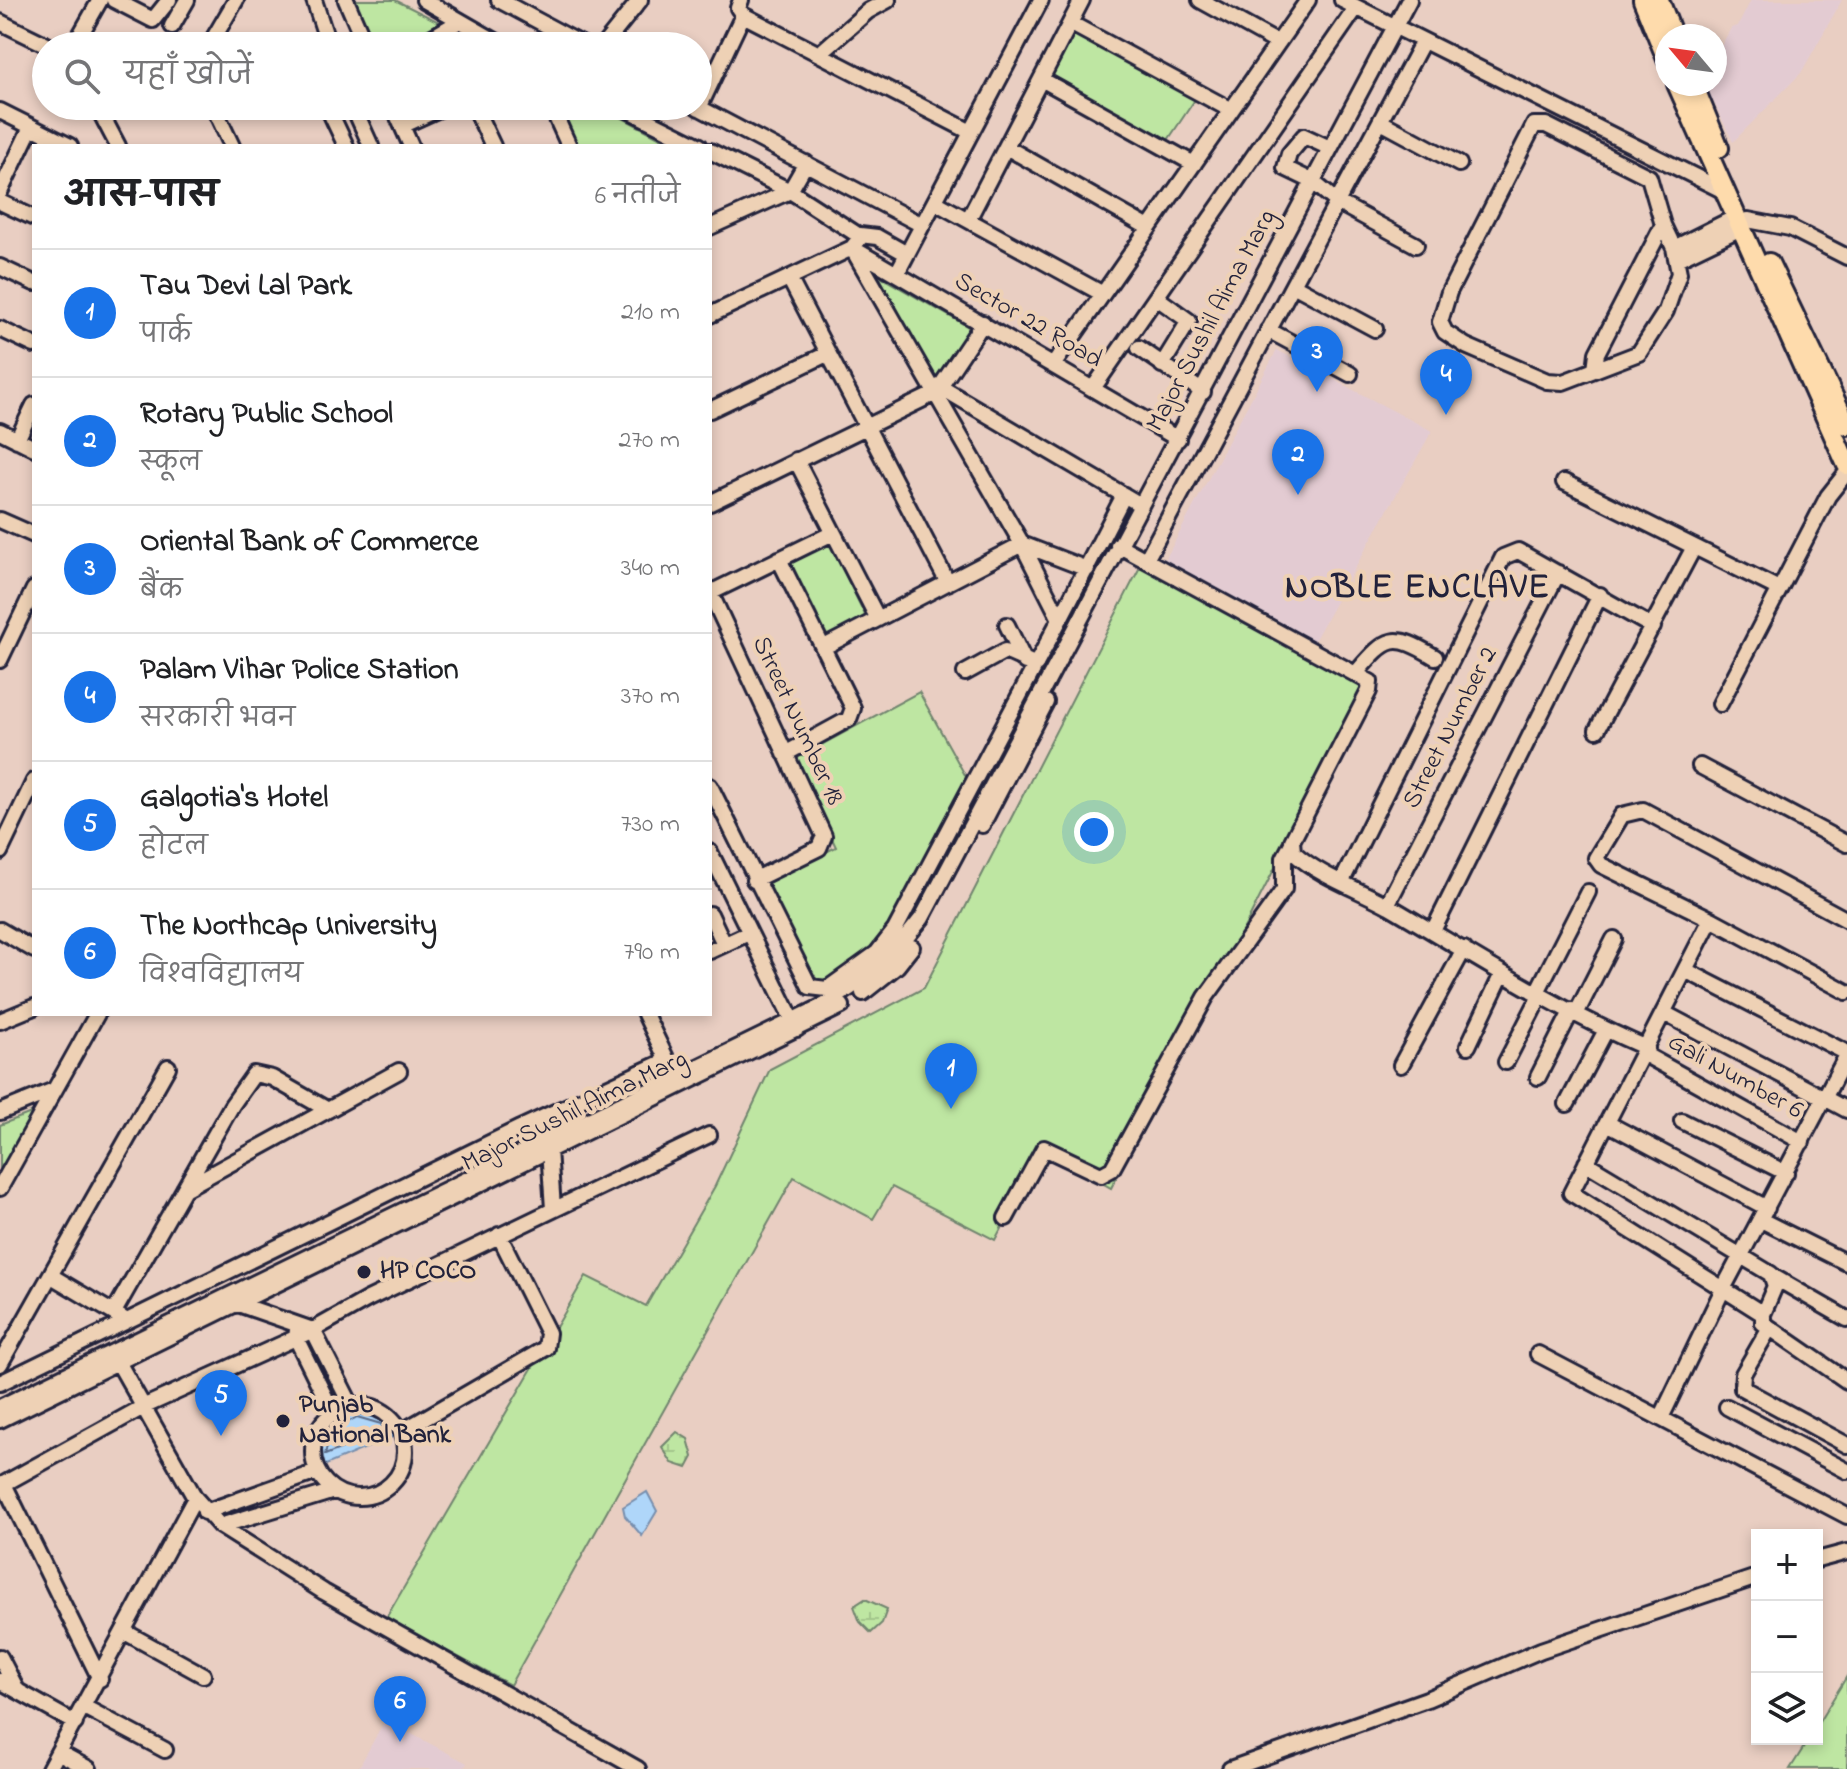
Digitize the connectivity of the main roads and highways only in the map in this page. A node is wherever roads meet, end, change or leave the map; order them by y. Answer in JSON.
{"nodes":[{"id":1,"x":1643,"y":0,"type":"edge"},
{"id":2,"x":1659,"y":0,"type":"edge"},
{"id":3,"x":1668,"y":24,"type":"edge"},
{"id":4,"x":1655,"y":30,"type":"edge"},
{"id":5,"x":1682,"y":96,"type":"edge"},
{"id":6,"x":1697,"y":96,"type":"edge"},
{"id":7,"x":1741,"y":222,"type":"junction"},
{"id":8,"x":1847,"y":425,"type":"edge"},
{"id":9,"x":1841,"y":437,"type":"edge"},
{"id":10,"x":1847,"y":465,"type":"edge"}],
"edges":[{"from":1,"to":4,"type":"main road"},
{"from":2,"to":3,"type":"main road"},
{"from":5,"to":7,"type":"main road"},
{"from":6,"to":7,"type":"main road"},
{"from":7,"to":8,"type":"main road"},
{"from":7,"to":9,"type":"main road"},
{"from":9,"to":10,"type":"main road"}]}
